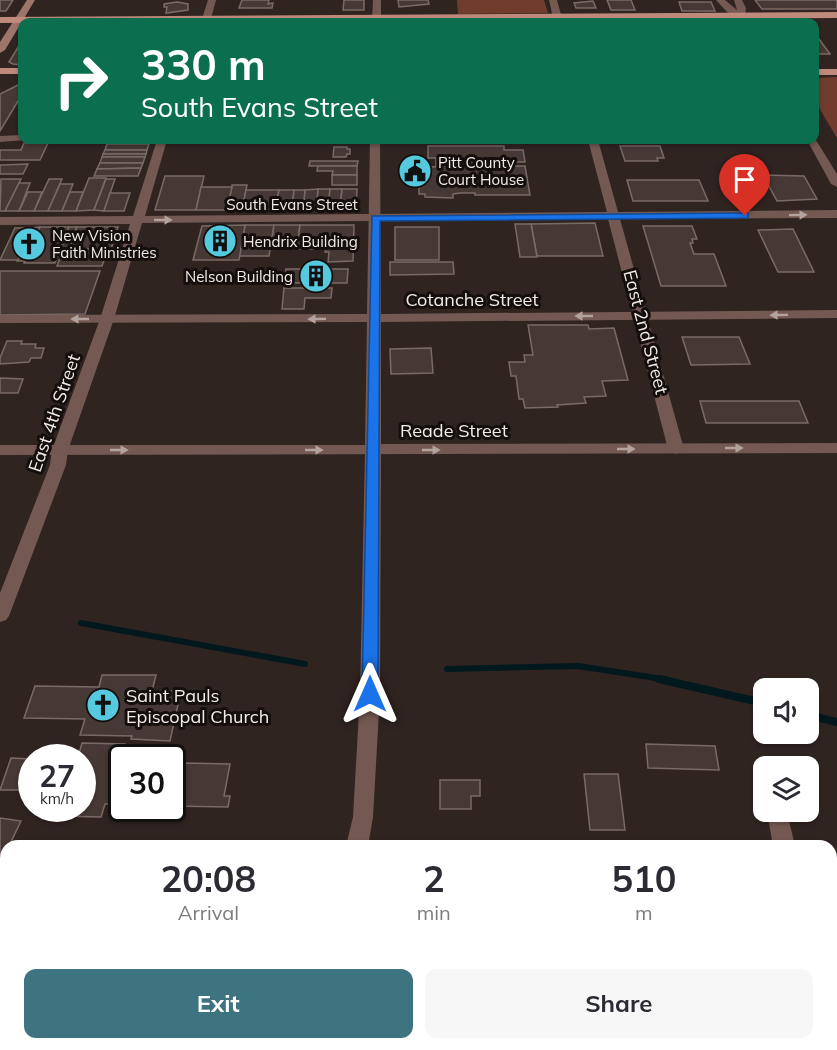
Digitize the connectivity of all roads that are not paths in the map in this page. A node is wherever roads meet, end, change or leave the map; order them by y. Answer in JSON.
{"nodes":[{"id":1,"x":31,"y":0,"type":"edge"},
{"id":2,"x":212,"y":0,"type":"edge"},
{"id":3,"x":377,"y":0,"type":"edge"},
{"id":4,"x":553,"y":0,"type":"edge"},
{"id":5,"x":720,"y":0,"type":"edge"},
{"id":6,"x":738,"y":0,"type":"edge"},
{"id":7,"x":837,"y":15,"type":"edge"},
{"id":8,"x":20,"y":18,"type":"edge"},
{"id":9,"x":207,"y":18,"type":"edge"},
{"id":10,"x":377,"y":18,"type":"edge"},
{"id":11,"x":558,"y":18,"type":"edge"},
{"id":12,"x":741,"y":18,"type":"edge"},
{"id":13,"x":743,"y":18,"type":"edge"},
{"id":14,"x":766,"y":18,"type":"edge"},
{"id":15,"x":18,"y":19,"type":"edge"},
{"id":16,"x":0,"y":20,"type":"edge"},
{"id":17,"x":18,"y":21,"type":"edge"},
{"id":18,"x":0,"y":50,"type":"edge"},
{"id":19,"x":0,"y":71,"type":"edge"},
{"id":20,"x":18,"y":71,"type":"edge"},
{"id":21,"x":819,"y":72,"type":"edge"},
{"id":22,"x":837,"y":72,"type":"edge"},
{"id":23,"x":18,"y":138,"type":"edge"},
{"id":24,"x":0,"y":139,"type":"edge"},
{"id":25,"x":161,"y":144,"type":"edge"},
{"id":26,"x":375,"y":144,"type":"edge"},
{"id":27,"x":594,"y":144,"type":"edge"},
{"id":28,"x":814,"y":144,"type":"edge"},
{"id":29,"x":837,"y":184,"type":"edge"},
{"id":30,"x":837,"y":214,"type":"edge"},
{"id":31,"x":614,"y":216,"type":"junction"},
{"id":32,"x":375,"y":218,"type":"junction"},
{"id":33,"x":135,"y":220,"type":"junction"},
{"id":34,"x":0,"y":221,"type":"edge"},
{"id":35,"x":837,"y":314,"type":"edge"},
{"id":36,"x":642,"y":316,"type":"junction"},
{"id":37,"x":375,"y":318,"type":"junction"},
{"id":38,"x":0,"y":319,"type":"edge"},
{"id":39,"x":107,"y":319,"type":"junction"},
{"id":40,"x":837,"y":448,"type":"edge"},
{"id":41,"x":676,"y":449,"type":"junction"},
{"id":42,"x":0,"y":450,"type":"edge"},
{"id":43,"x":60,"y":450,"type":"junction"},
{"id":44,"x":373,"y":450,"type":"junction"},
{"id":45,"x":0,"y":616,"type":"edge"},
{"id":46,"x":779,"y":822,"type":"edge"},
{"id":47,"x":358,"y":840,"type":"edge"},
{"id":48,"x":783,"y":840,"type":"edge"}],
"edges":[{"from":1,"to":8,"type":"main road"},
{"from":2,"to":9,"type":"street"},
{"from":3,"to":10,"type":"street"},
{"from":4,"to":11,"type":"street"},
{"from":5,"to":12,"type":"street"},
{"from":6,"to":13,"type":"street"},
{"from":7,"to":14,"type":"main road"},
{"from":15,"to":16,"type":"main road"},
{"from":17,"to":18,"type":"main road"},
{"from":19,"to":20,"type":"main road"},
{"from":21,"to":22,"type":"main road"},
{"from":23,"to":24,"type":"street"},
{"from":25,"to":33,"type":"street","name":"East 4th Street"},
{"from":26,"to":32,"type":"street"},
{"from":27,"to":31,"type":"street","name":"East 2nd Street"},
{"from":28,"to":29,"type":"street"},
{"from":31,"to":30,"type":"street","name":"South Evans Street","one_way":true},
{"from":31,"to":32,"type":"street","name":"South Evans Street"},
{"from":31,"to":36,"type":"street","name":"East 2nd Street"},
{"from":33,"to":32,"type":"street","name":"South Evans Street","one_way":true},
{"from":32,"to":37,"type":"street"},
{"from":33,"to":34,"type":"street","name":"South Evans Street"},
{"from":33,"to":39,"type":"street","name":"East 4th Street"},
{"from":35,"to":36,"type":"street","name":"Cotanche Street","one_way":true},
{"from":36,"to":37,"type":"street","name":"Cotanche Street","one_way":true},
{"from":36,"to":41,"type":"street","name":"East 2nd Street"},
{"from":37,"to":39,"type":"street","name":"Cotanche Street","one_way":true},
{"from":37,"to":44,"type":"street"},
{"from":39,"to":38,"type":"street","name":"Cotanche Street","one_way":true},
{"from":39,"to":43,"type":"street","name":"East 4th Street"},
{"from":41,"to":40,"type":"street","name":"Reade Street","one_way":true},
{"from":44,"to":41,"type":"street","name":"Reade Street","one_way":true},
{"from":42,"to":43,"type":"street","name":"Reade Street"},
{"from":43,"to":44,"type":"street","name":"Reade Street","one_way":true},
{"from":43,"to":45,"type":"street","name":"East 4th Street"},
{"from":44,"to":47,"type":"street"},
{"from":46,"to":48,"type":"street"}]}
